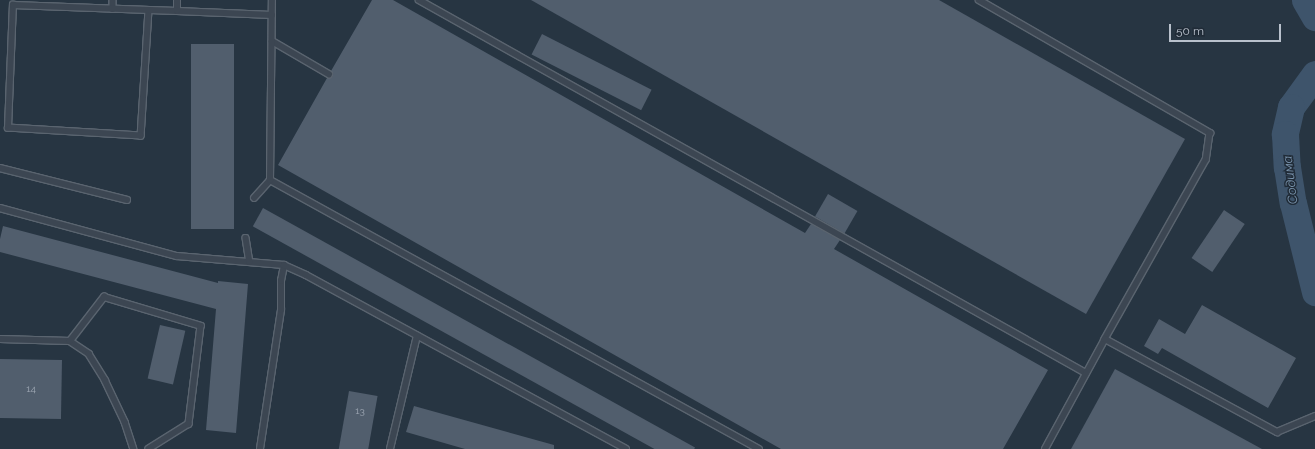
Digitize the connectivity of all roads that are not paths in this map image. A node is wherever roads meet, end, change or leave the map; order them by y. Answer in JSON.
{"nodes":[{"id":1,"x":114,"y":0,"type":"edge"},
{"id":2,"x":178,"y":0,"type":"edge"},
{"id":3,"x":272,"y":0,"type":"edge"},
{"id":4,"x":419,"y":0,"type":"edge"},
{"id":5,"x":979,"y":0,"type":"edge"},
{"id":6,"x":114,"y":9,"type":"junction"},
{"id":7,"x":150,"y":10,"type":"junction"},
{"id":8,"x":177,"y":11,"type":"junction"},
{"id":9,"x":272,"y":15,"type":"junction"},
{"id":10,"x":272,"y":41,"type":"junction"},
{"id":11,"x":329,"y":74,"type":"dead end"},
{"id":12,"x":0,"y":168,"type":"edge"},
{"id":13,"x":270,"y":180,"type":"junction"},
{"id":14,"x":254,"y":198,"type":"dead end"},
{"id":15,"x":127,"y":200,"type":"dead end"},
{"id":16,"x":0,"y":208,"type":"edge"},
{"id":17,"x":246,"y":238,"type":"dead end"},
{"id":18,"x":250,"y":262,"type":"junction"},
{"id":19,"x":284,"y":265,"type":"junction"},
{"id":20,"x":417,"y":336,"type":"junction"},
{"id":21,"x":0,"y":339,"type":"edge"},
{"id":22,"x":1105,"y":339,"type":"junction"},
{"id":23,"x":70,"y":341,"type":"junction"},
{"id":24,"x":1086,"y":373,"type":"junction"},
{"id":25,"x":1314,"y":416,"type":"edge"},
{"id":26,"x":134,"y":449,"type":"edge"},
{"id":27,"x":149,"y":449,"type":"edge"},
{"id":28,"x":260,"y":449,"type":"edge"},
{"id":29,"x":390,"y":449,"type":"edge"},
{"id":30,"x":626,"y":449,"type":"edge"},
{"id":31,"x":759,"y":449,"type":"edge"},
{"id":32,"x":1045,"y":449,"type":"edge"}],
"edges":[{"from":1,"to":6,"type":"lane"},
{"from":2,"to":8,"type":"lane"},
{"from":3,"to":9,"type":"lane"},
{"from":4,"to":24,"type":"lane"},
{"from":5,"to":22,"type":"lane"},
{"from":6,"to":7,"type":"lane"},
{"from":6,"to":7,"type":"lane"},
{"from":7,"to":8,"type":"lane"},
{"from":8,"to":9,"type":"lane"},
{"from":9,"to":10,"type":"lane"},
{"from":10,"to":11,"type":"lane"},
{"from":10,"to":13,"type":"lane"},
{"from":12,"to":15,"type":"lane"},
{"from":13,"to":14,"type":"lane"},
{"from":13,"to":31,"type":"lane"},
{"from":16,"to":18,"type":"lane"},
{"from":17,"to":18,"type":"lane"},
{"from":18,"to":19,"type":"lane"},
{"from":19,"to":20,"type":"lane"},
{"from":19,"to":28,"type":"lane"},
{"from":20,"to":29,"type":"lane"},
{"from":20,"to":30,"type":"lane"},
{"from":21,"to":23,"type":"lane"},
{"from":22,"to":24,"type":"lane"},
{"from":22,"to":25,"type":"lane"},
{"from":23,"to":26,"type":"lane"},
{"from":23,"to":27,"type":"lane"},
{"from":24,"to":32,"type":"lane"}]}
